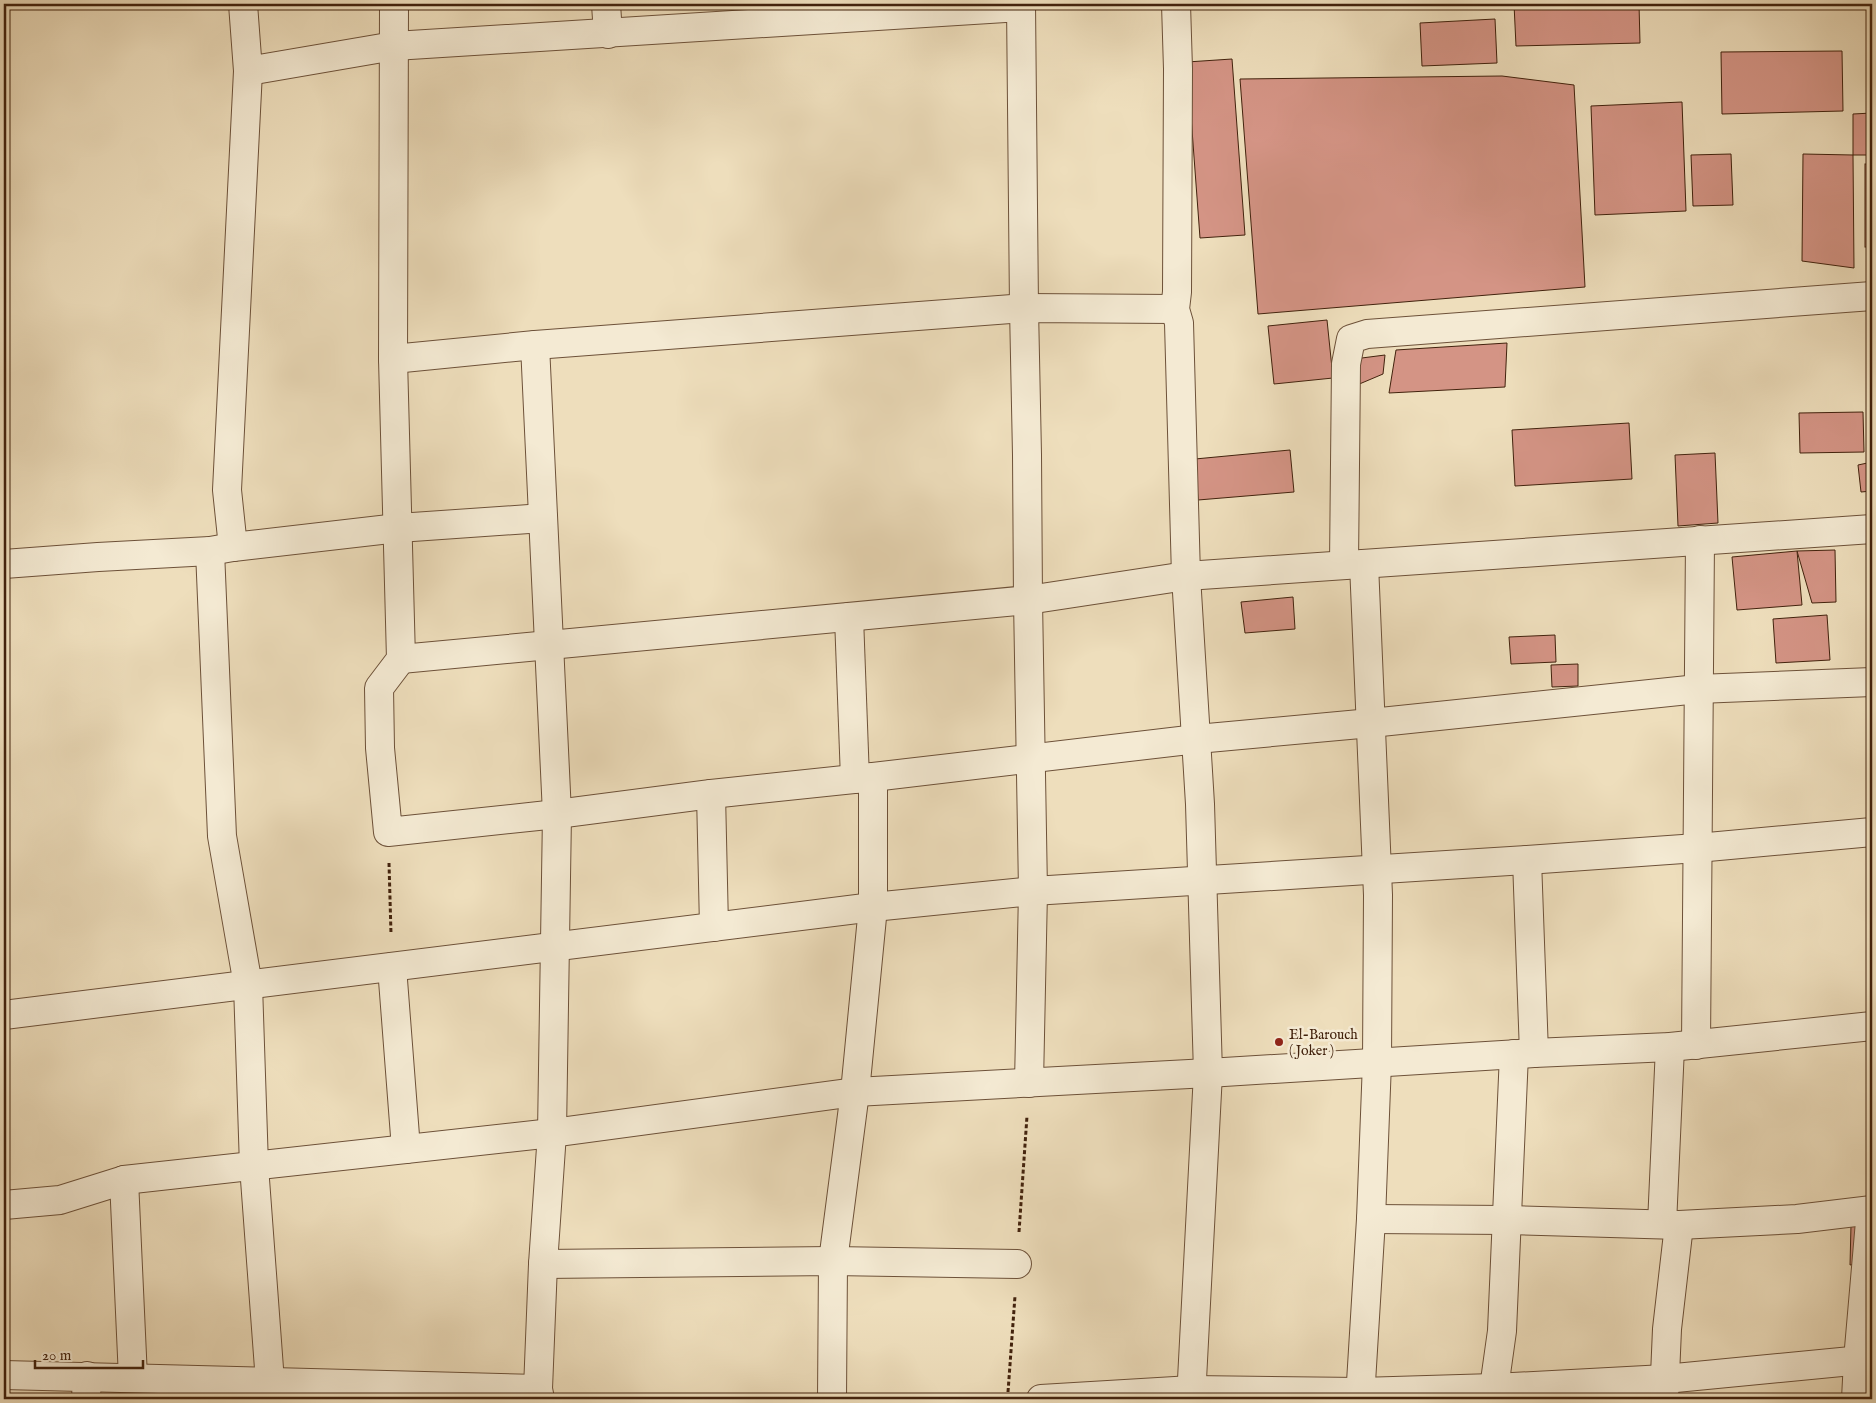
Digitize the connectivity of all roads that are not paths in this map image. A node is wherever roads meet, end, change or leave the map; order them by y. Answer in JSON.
{"nodes":[{"id":1,"x":243,"y":4,"type":"edge"},
{"id":2,"x":394,"y":4,"type":"edge"},
{"id":3,"x":606,"y":4,"type":"edge"},
{"id":4,"x":1176,"y":4,"type":"edge"},
{"id":5,"x":1021,"y":5,"type":"edge"},
{"id":6,"x":608,"y":34,"type":"junction"},
{"id":7,"x":394,"y":46,"type":"junction"},
{"id":8,"x":248,"y":71,"type":"junction"},
{"id":9,"x":1872,"y":296,"type":"edge"},
{"id":10,"x":1024,"y":308,"type":"junction"},
{"id":11,"x":1175,"y":309,"type":"junction"},
{"id":12,"x":535,"y":344,"type":"junction"},
{"id":13,"x":393,"y":359,"type":"junction"},
{"id":14,"x":543,"y":518,"type":"junction"},
{"id":15,"x":398,"y":528,"type":"junction"},
{"id":16,"x":1872,"y":529,"type":"edge"},
{"id":17,"x":1700,"y":540,"type":"junction"},
{"id":18,"x":222,"y":549,"type":"junction"},
{"id":19,"x":4,"y":564,"type":"edge"},
{"id":20,"x":1354,"y":564,"type":"junction"},
{"id":21,"x":1186,"y":576,"type":"junction"},
{"id":22,"x":1028,"y":600,"type":"junction"},
{"id":23,"x":850,"y":617,"type":"junction"},
{"id":24,"x":549,"y":645,"type":"junction"},
{"id":25,"x":401,"y":659,"type":"junction"},
{"id":26,"x":1872,"y":682,"type":"edge"},
{"id":27,"x":1698,"y":688,"type":"junction"},
{"id":28,"x":1371,"y":723,"type":"junction"},
{"id":29,"x":1196,"y":739,"type":"junction"},
{"id":30,"x":1031,"y":759,"type":"junction"},
{"id":31,"x":864,"y":778,"type":"junction"},
{"id":32,"x":711,"y":794,"type":"junction"},
{"id":33,"x":557,"y":814,"type":"junction"},
{"id":34,"x":1872,"y":832,"type":"edge"},
{"id":35,"x":1697,"y":848,"type":"junction"},
{"id":36,"x":1527,"y":860,"type":"junction"},
{"id":37,"x":1376,"y":870,"type":"junction"},
{"id":38,"x":1202,"y":880,"type":"junction"},
{"id":39,"x":1033,"y":890,"type":"junction"},
{"id":40,"x":872,"y":907,"type":"junction"},
{"id":41,"x":714,"y":927,"type":"junction"},
{"id":42,"x":555,"y":946,"type":"junction"},
{"id":43,"x":392,"y":967,"type":"junction"},
{"id":44,"x":248,"y":985,"type":"junction"},
{"id":45,"x":4,"y":1015,"type":"edge"},
{"id":46,"x":1872,"y":1026,"type":"edge"},
{"id":47,"x":1683,"y":1046,"type":"junction"},
{"id":48,"x":1524,"y":1053,"type":"junction"},
{"id":49,"x":1377,"y":1062,"type":"junction"},
{"id":50,"x":1208,"y":1073,"type":"junction"},
{"id":51,"x":1029,"y":1083,"type":"junction"},
{"id":52,"x":855,"y":1092,"type":"junction"},
{"id":53,"x":552,"y":1132,"type":"junction"},
{"id":54,"x":406,"y":1149,"type":"junction"},
{"id":55,"x":254,"y":1166,"type":"junction"},
{"id":56,"x":124,"y":1180,"type":"junction"},
{"id":57,"x":4,"y":1205,"type":"edge"},
{"id":58,"x":1872,"y":1210,"type":"edge"},
{"id":59,"x":1371,"y":1219,"type":"junction"},
{"id":60,"x":1507,"y":1220,"type":"junction"},
{"id":61,"x":1670,"y":1224,"type":"junction"},
{"id":62,"x":833,"y":1261,"type":"junction"},
{"id":63,"x":543,"y":1264,"type":"junction"},
{"id":64,"x":1017,"y":1264,"type":"dead end"},
{"id":65,"x":1865,"y":1360,"type":"edge"},
{"id":66,"x":4,"y":1375,"type":"edge"},
{"id":67,"x":133,"y":1378,"type":"junction"},
{"id":68,"x":270,"y":1382,"type":"junction"},
{"id":69,"x":87,"y":1388,"type":"edge"},
{"id":70,"x":1664,"y":1389,"type":"edge"},
{"id":71,"x":539,"y":1394,"type":"edge"},
{"id":72,"x":1191,"y":1394,"type":"edge"},
{"id":73,"x":1494,"y":1394,"type":"edge"},
{"id":74,"x":1360,"y":1396,"type":"edge"},
{"id":75,"x":832,"y":1399,"type":"edge"},
{"id":76,"x":1041,"y":1399,"type":"edge"},
{"id":77,"x":1856,"y":1399,"type":"edge"}],
"edges":[{"from":1,"to":8,"type":"street"},
{"from":2,"to":7,"type":"street"},
{"from":3,"to":6,"type":"street"},
{"from":4,"to":11,"type":"street"},
{"from":5,"to":6,"type":"street"},
{"from":5,"to":10,"type":"street"},
{"from":6,"to":7,"type":"street"},
{"from":7,"to":8,"type":"street"},
{"from":7,"to":13,"type":"street"},
{"from":8,"to":18,"type":"street"},
{"from":9,"to":20,"type":"street"},
{"from":10,"to":11,"type":"street"},
{"from":10,"to":12,"type":"street"},
{"from":10,"to":22,"type":"street"},
{"from":11,"to":21,"type":"street"},
{"from":12,"to":13,"type":"street"},
{"from":12,"to":14,"type":"street"},
{"from":13,"to":15,"type":"street"},
{"from":14,"to":15,"type":"street"},
{"from":14,"to":24,"type":"street"},
{"from":15,"to":18,"type":"street"},
{"from":15,"to":25,"type":"street"},
{"from":16,"to":17,"type":"street"},
{"from":17,"to":20,"type":"street"},
{"from":17,"to":27,"type":"street"},
{"from":18,"to":19,"type":"street"},
{"from":18,"to":44,"type":"street"},
{"from":20,"to":21,"type":"street"},
{"from":20,"to":28,"type":"street"},
{"from":21,"to":22,"type":"street"},
{"from":21,"to":29,"type":"street"},
{"from":22,"to":23,"type":"street"},
{"from":22,"to":30,"type":"street"},
{"from":23,"to":24,"type":"street"},
{"from":23,"to":31,"type":"street"},
{"from":24,"to":25,"type":"street"},
{"from":24,"to":33,"type":"street"},
{"from":25,"to":33,"type":"street"},
{"from":26,"to":27,"type":"street"},
{"from":27,"to":28,"type":"street"},
{"from":27,"to":35,"type":"street"},
{"from":28,"to":29,"type":"street"},
{"from":28,"to":37,"type":"street"},
{"from":29,"to":30,"type":"street"},
{"from":29,"to":38,"type":"street"},
{"from":30,"to":31,"type":"street"},
{"from":30,"to":39,"type":"street"},
{"from":31,"to":32,"type":"street"},
{"from":31,"to":40,"type":"street"},
{"from":32,"to":33,"type":"street"},
{"from":32,"to":41,"type":"street"},
{"from":33,"to":42,"type":"street"},
{"from":34,"to":35,"type":"street"},
{"from":35,"to":36,"type":"street"},
{"from":35,"to":47,"type":"street"},
{"from":36,"to":37,"type":"street"},
{"from":36,"to":48,"type":"street"},
{"from":37,"to":38,"type":"street"},
{"from":37,"to":49,"type":"street"},
{"from":38,"to":39,"type":"street"},
{"from":38,"to":50,"type":"street"},
{"from":39,"to":40,"type":"street"},
{"from":39,"to":51,"type":"street"},
{"from":40,"to":41,"type":"street"},
{"from":40,"to":52,"type":"street"},
{"from":41,"to":42,"type":"street"},
{"from":42,"to":43,"type":"street"},
{"from":42,"to":53,"type":"street"},
{"from":43,"to":44,"type":"street"},
{"from":43,"to":54,"type":"street"},
{"from":44,"to":45,"type":"street"},
{"from":44,"to":55,"type":"street"},
{"from":46,"to":47,"type":"street"},
{"from":47,"to":48,"type":"street"},
{"from":47,"to":61,"type":"street"},
{"from":48,"to":49,"type":"street"},
{"from":48,"to":60,"type":"street"},
{"from":49,"to":50,"type":"street"},
{"from":49,"to":59,"type":"street"},
{"from":50,"to":51,"type":"street"},
{"from":50,"to":72,"type":"street"},
{"from":51,"to":52,"type":"street"},
{"from":52,"to":53,"type":"street"},
{"from":52,"to":62,"type":"street"},
{"from":53,"to":54,"type":"street"},
{"from":53,"to":63,"type":"street"},
{"from":54,"to":55,"type":"street"},
{"from":55,"to":56,"type":"street"},
{"from":55,"to":68,"type":"street"},
{"from":56,"to":57,"type":"street"},
{"from":56,"to":67,"type":"street"},
{"from":58,"to":61,"type":"street"},
{"from":58,"to":65,"type":"street"},
{"from":59,"to":60,"type":"street"},
{"from":59,"to":74,"type":"street"},
{"from":60,"to":61,"type":"street"},
{"from":60,"to":73,"type":"street"},
{"from":61,"to":70,"type":"street"},
{"from":62,"to":63,"type":"street"},
{"from":62,"to":64,"type":"street"},
{"from":62,"to":75,"type":"street"},
{"from":63,"to":71,"type":"street"},
{"from":65,"to":70,"type":"street"},
{"from":65,"to":77,"type":"street"},
{"from":66,"to":69,"type":"street"},
{"from":67,"to":68,"type":"street"},
{"from":67,"to":69,"type":"street"},
{"from":68,"to":71,"type":"street"},
{"from":70,"to":73,"type":"street"},
{"from":72,"to":74,"type":"street"},
{"from":72,"to":76,"type":"street"},
{"from":73,"to":74,"type":"street"}]}
